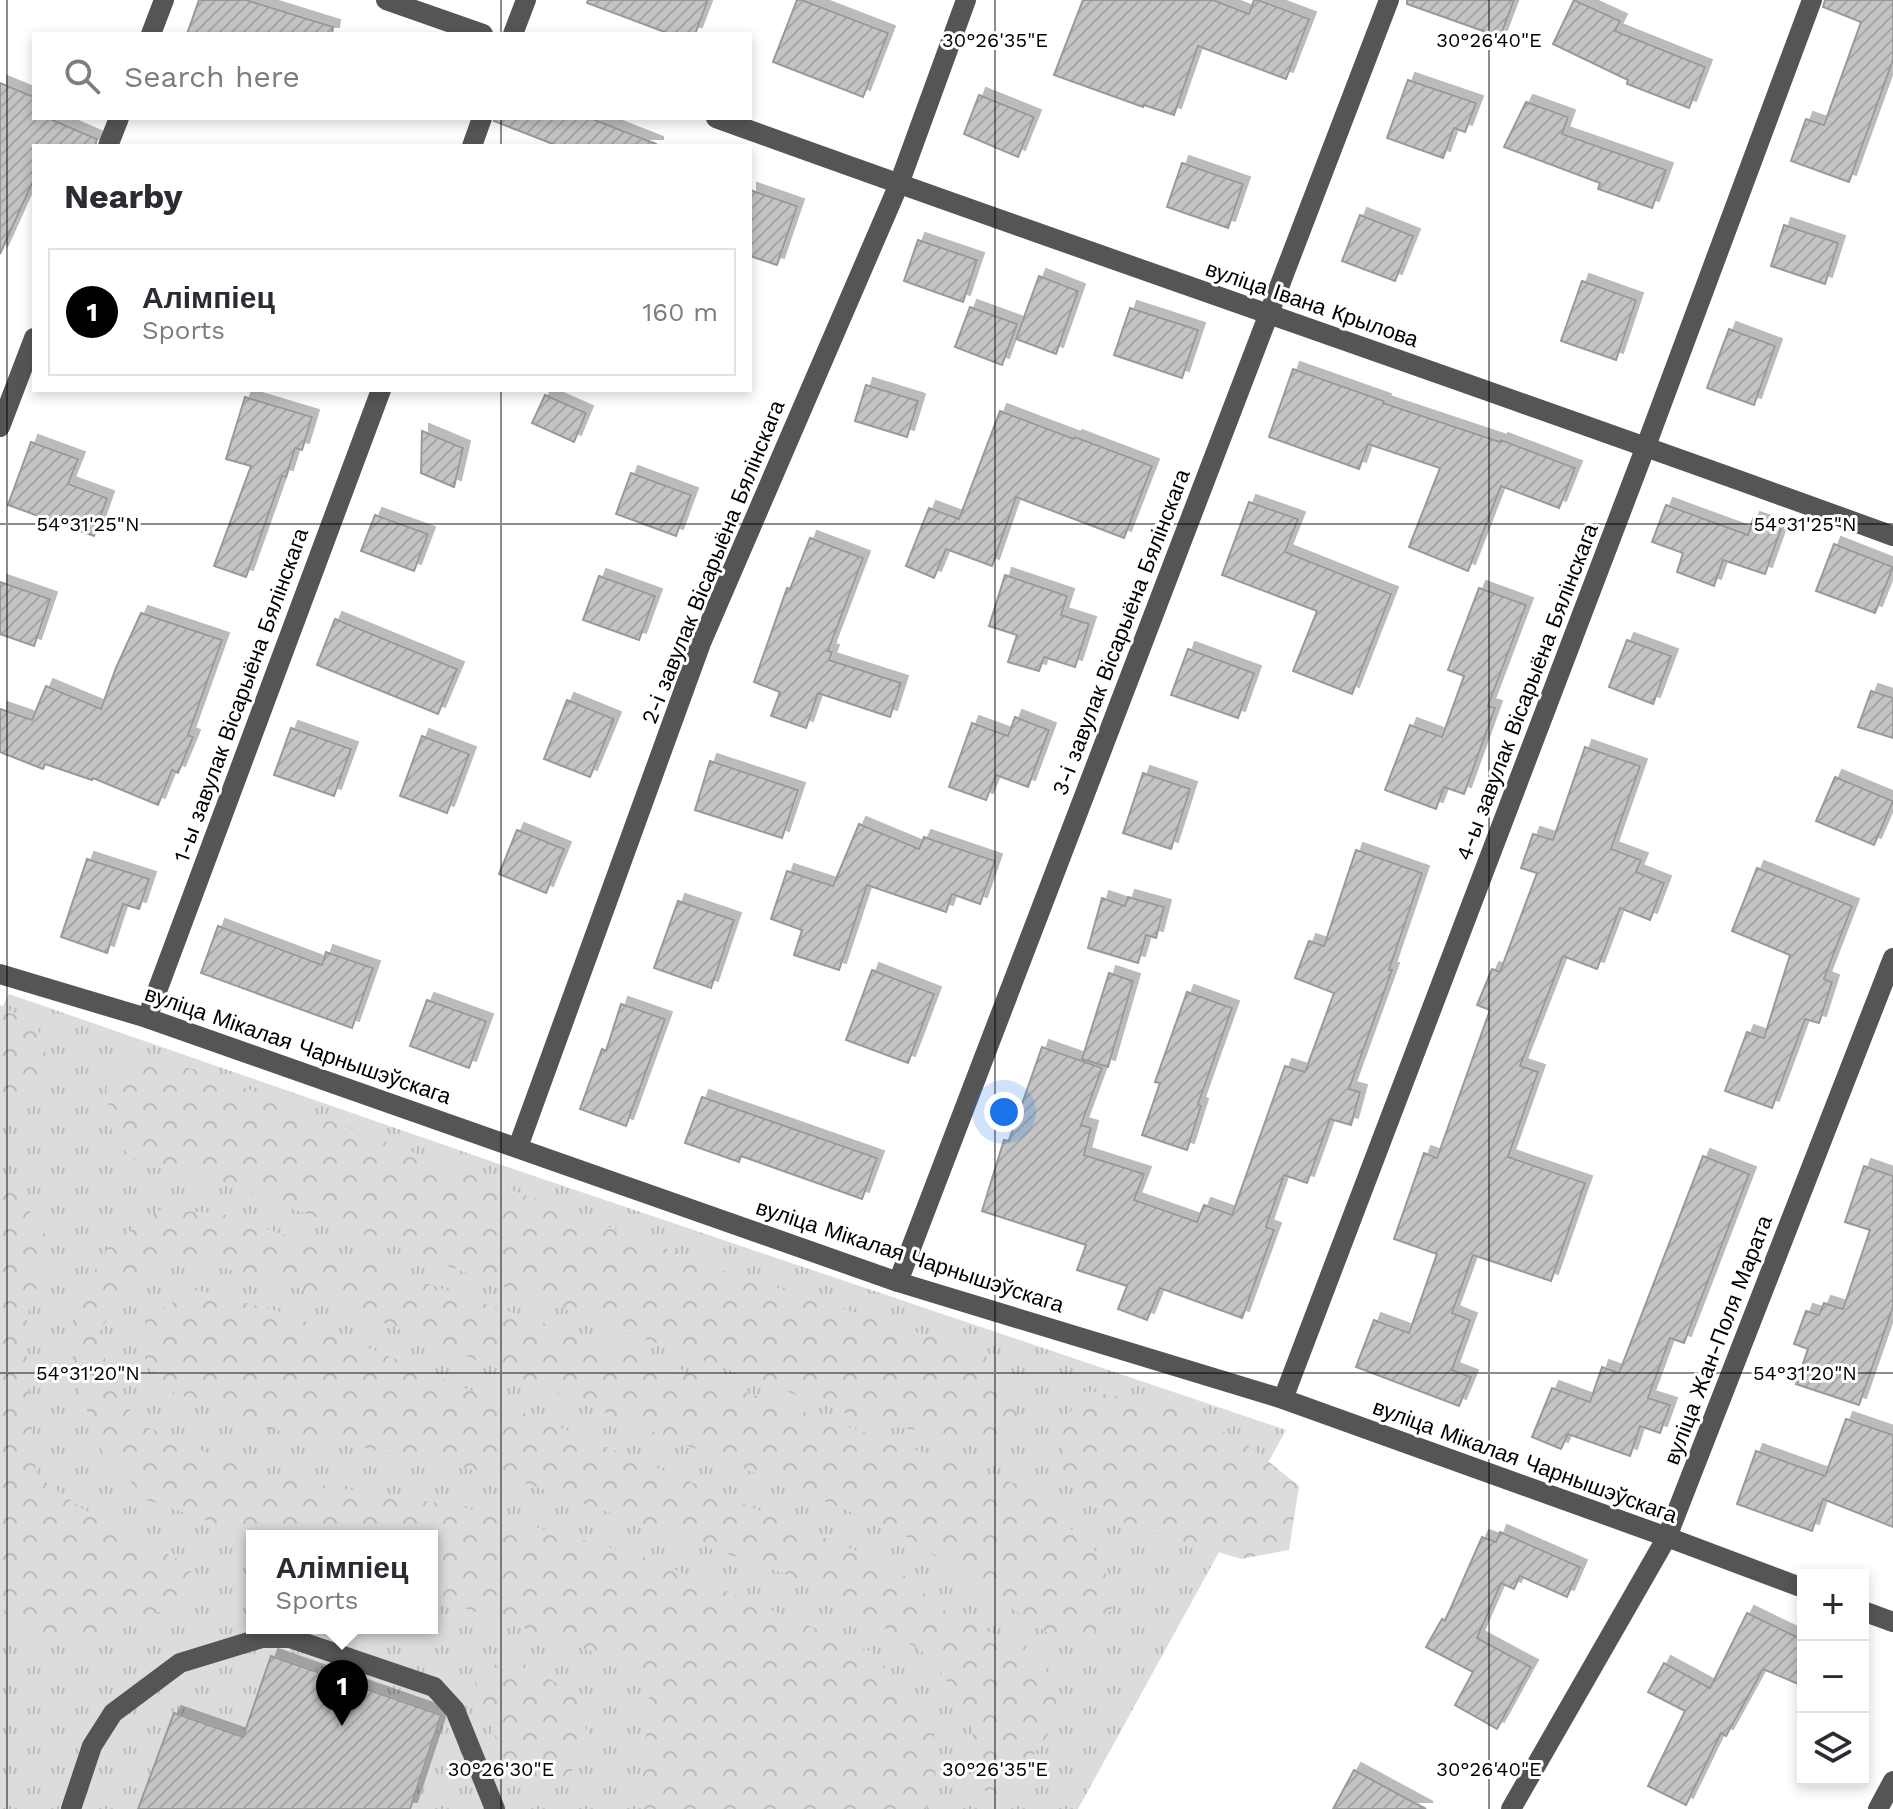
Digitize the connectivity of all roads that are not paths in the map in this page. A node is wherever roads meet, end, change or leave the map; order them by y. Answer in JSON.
{"nodes":[{"id":1,"x":164,"y":0,"type":"edge"},
{"id":2,"x":386,"y":0,"type":"edge"},
{"id":3,"x":526,"y":0,"type":"edge"},
{"id":4,"x":966,"y":0,"type":"edge"},
{"id":5,"x":1389,"y":0,"type":"edge"},
{"id":6,"x":1812,"y":0,"type":"edge"},
{"id":7,"x":152,"y":32,"type":"edge"},
{"id":8,"x":477,"y":32,"type":"edge"},
{"id":9,"x":514,"y":32,"type":"edge"},
{"id":10,"x":118,"y":120,"type":"edge"},
{"id":11,"x":481,"y":120,"type":"edge"},
{"id":12,"x":722,"y":120,"type":"edge"},
{"id":13,"x":109,"y":144,"type":"edge"},
{"id":14,"x":473,"y":144,"type":"edge"},
{"id":15,"x":899,"y":184,"type":"junction"},
{"id":16,"x":1268,"y":315,"type":"junction"},
{"id":17,"x":32,"y":343,"type":"edge"},
{"id":18,"x":380,"y":392,"type":"edge"},
{"id":19,"x":0,"y":427,"type":"edge"},
{"id":20,"x":1646,"y":446,"type":"junction"},
{"id":21,"x":1893,"y":536,"type":"edge"},
{"id":22,"x":1893,"y":958,"type":"edge"},
{"id":23,"x":0,"y":974,"type":"edge"},
{"id":24,"x":147,"y":1018,"type":"junction"},
{"id":25,"x":518,"y":1147,"type":"junction"},
{"id":26,"x":898,"y":1282,"type":"junction"},
{"id":27,"x":1283,"y":1399,"type":"junction"},
{"id":28,"x":1667,"y":1537,"type":"junction"},
{"id":29,"x":1797,"y":1586,"type":"edge"},
{"id":30,"x":1869,"y":1613,"type":"edge"},
{"id":31,"x":1893,"y":1622,"type":"edge"},
{"id":32,"x":1893,"y":1781,"type":"edge"},
{"id":33,"x":71,"y":1809,"type":"edge"},
{"id":34,"x":495,"y":1809,"type":"edge"},
{"id":35,"x":1511,"y":1809,"type":"edge"},
{"id":36,"x":1878,"y":1809,"type":"edge"}],
"edges":[{"from":1,"to":7,"type":"street"},
{"from":2,"to":8,"type":"street"},
{"from":3,"to":9,"type":"street"},
{"from":4,"to":15,"type":"street","name":"2-і завулак Вісарыёна Бялінскага"},
{"from":5,"to":16,"type":"street","name":"3-і завулак Вісарыёна Бялінскага"},
{"from":6,"to":20,"type":"street","name":"4-ы завулак Вісарыёна Бялінскага"},
{"from":10,"to":13,"type":"street"},
{"from":11,"to":14,"type":"street"},
{"from":12,"to":15,"type":"street","name":"вуліца Івана Крылова"},
{"from":15,"to":16,"type":"street","name":"вуліца Івана Крылова"},
{"from":15,"to":25,"type":"street","name":"2-і завулак Вісарыёна Бялінскага"},
{"from":16,"to":20,"type":"street","name":"вуліца Івана Крылова"},
{"from":16,"to":26,"type":"street","name":"3-і завулак Вісарыёна Бялінскага"},
{"from":17,"to":19,"type":"street"},
{"from":18,"to":24,"type":"street","name":"1-ы завулак Вісарыёна Бялінскага"},
{"from":20,"to":21,"type":"street","name":"вуліца Івана Крылова"},
{"from":20,"to":27,"type":"street","name":"4-ы завулак Вісарыёна Бялінскага"},
{"from":22,"to":28,"type":"street","name":"вуліца Жан-Поля Марата"},
{"from":23,"to":24,"type":"street","name":"вуліца Мікалая Чарнышэўскага"},
{"from":24,"to":25,"type":"street","name":"вуліца Мікалая Чарнышэўскага"},
{"from":25,"to":26,"type":"street","name":"вуліца Мікалая Чарнышэўскага"},
{"from":26,"to":27,"type":"street","name":"вуліца Мікалая Чарнышэўскага"},
{"from":27,"to":28,"type":"street","name":"вуліца Мікалая Чарнышэўскага"},
{"from":28,"to":29,"type":"street","name":"вуліца Мікалая Чарнышэўскага"},
{"from":28,"to":35,"type":"street","name":"вуліца Жан-Поля Марата"},
{"from":30,"to":31,"type":"street"},
{"from":32,"to":36,"type":"street"},
{"from":33,"to":34,"type":"street"}]}
